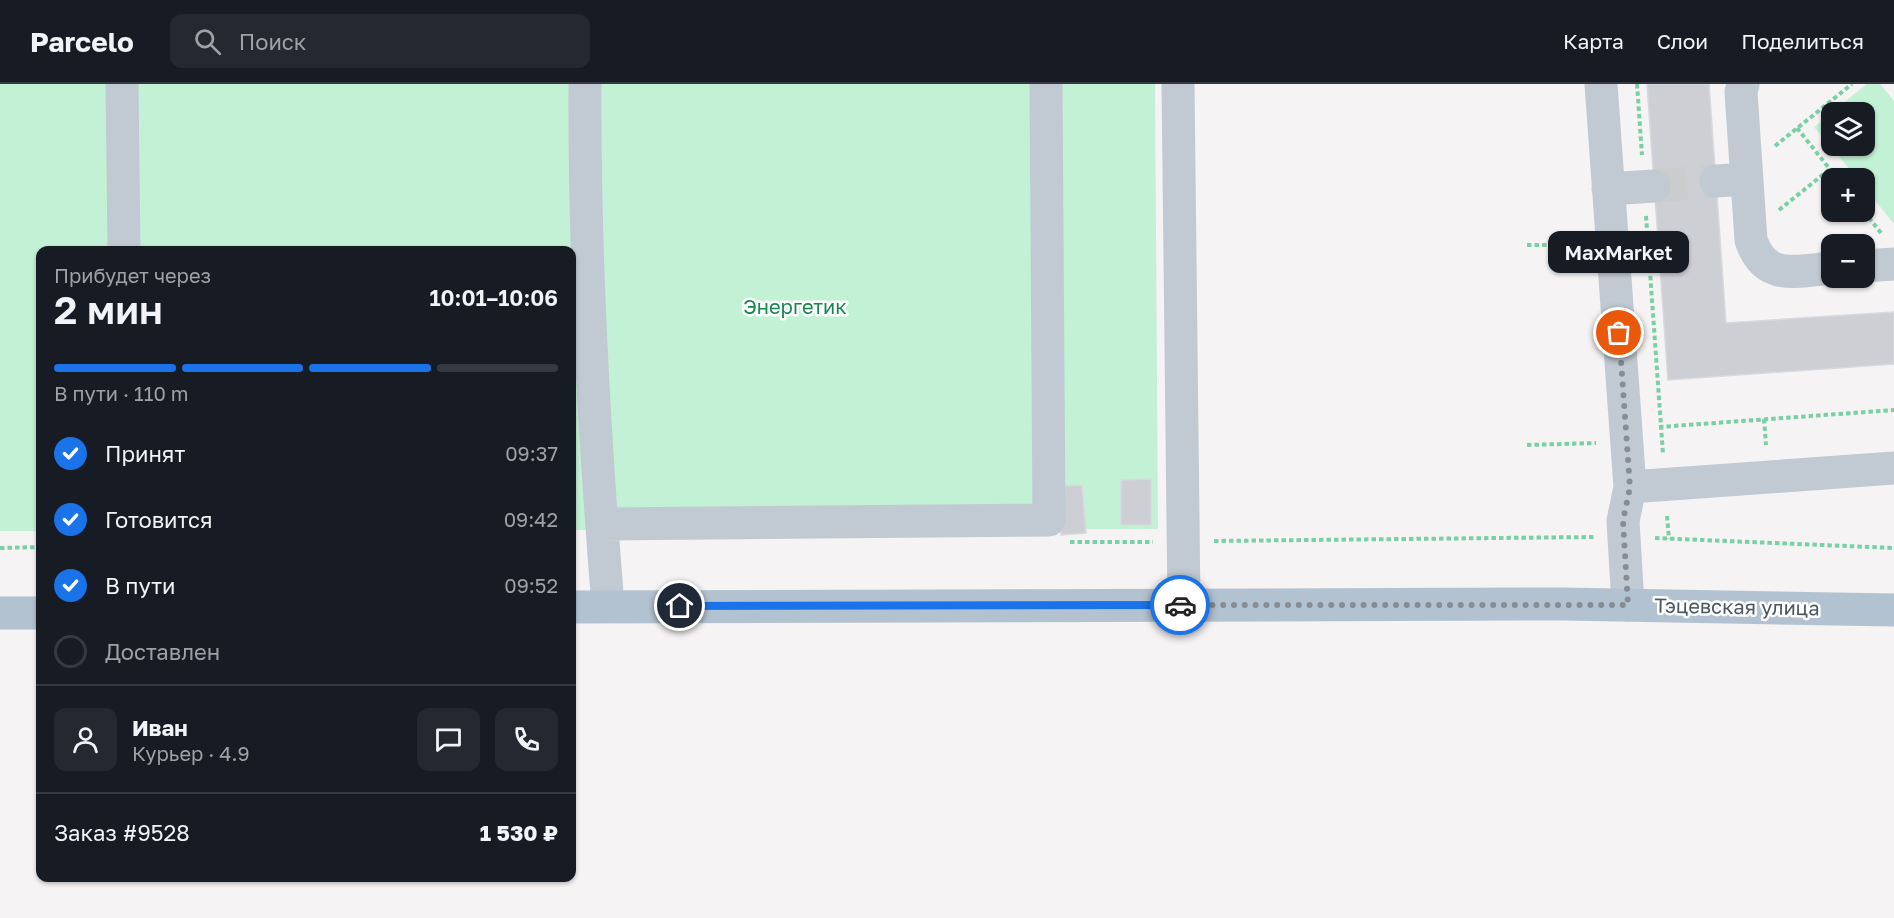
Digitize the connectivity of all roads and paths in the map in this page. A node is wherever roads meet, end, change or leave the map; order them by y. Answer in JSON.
{"nodes":[{"id":1,"x":122,"y":84,"type":"edge"},
{"id":2,"x":585,"y":84,"type":"edge"},
{"id":3,"x":1046,"y":84,"type":"edge"},
{"id":4,"x":1178,"y":84,"type":"edge"},
{"id":5,"x":1601,"y":84,"type":"edge"},
{"id":6,"x":1637,"y":84,"type":"edge"},
{"id":7,"x":1743,"y":84,"type":"edge"},
{"id":8,"x":1852,"y":84,"type":"edge"},
{"id":9,"x":1797,"y":128,"type":"junction"},
{"id":10,"x":1829,"y":168,"type":"edge"},
{"id":11,"x":1737,"y":176,"type":"junction"},
{"id":12,"x":1821,"y":176,"type":"edge"},
{"id":13,"x":1649,"y":186,"type":"junction"},
{"id":14,"x":1608,"y":189,"type":"junction"},
{"id":15,"x":1870,"y":222,"type":"edge"},
{"id":16,"x":1751,"y":233,"type":"junction"},
{"id":17,"x":1527,"y":245,"type":"dead end"},
{"id":18,"x":1612,"y":245,"type":"junction"},
{"id":19,"x":124,"y":246,"type":"edge"},
{"id":20,"x":1890,"y":252,"type":"edge"},
{"id":21,"x":1875,"y":260,"type":"edge"},
{"id":22,"x":1821,"y":269,"type":"edge"},
{"id":23,"x":1894,"y":410,"type":"edge"},
{"id":24,"x":1661,"y":426,"type":"junction"},
{"id":25,"x":1626,"y":436,"type":"junction"},
{"id":26,"x":1527,"y":446,"type":"dead end"},
{"id":27,"x":1894,"y":468,"type":"edge"},
{"id":28,"x":1665,"y":484,"type":"junction"},
{"id":29,"x":1630,"y":487,"type":"junction"},
{"id":30,"x":602,"y":524,"type":"junction"},
{"id":31,"x":1623,"y":537,"type":"junction"},
{"id":32,"x":1669,"y":539,"type":"junction"},
{"id":33,"x":1183,"y":541,"type":"junction"},
{"id":34,"x":1062,"y":542,"type":"dead end"},
{"id":35,"x":36,"y":547,"type":"edge"},
{"id":36,"x":0,"y":548,"type":"edge"},
{"id":37,"x":1894,"y":548,"type":"edge"},
{"id":38,"x":1184,"y":605,"type":"junction"},
{"id":39,"x":1628,"y":605,"type":"junction"},
{"id":40,"x":608,"y":606,"type":"junction"},
{"id":41,"x":576,"y":607,"type":"edge"},
{"id":42,"x":1894,"y":610,"type":"edge"},
{"id":43,"x":0,"y":613,"type":"edge"},
{"id":44,"x":36,"y":613,"type":"edge"}],
"edges":[{"from":1,"to":19,"type":"lane"},
{"from":2,"to":30,"type":"lane"},
{"from":3,"to":30,"type":"lane"},
{"from":4,"to":33,"type":"lane"},
{"from":5,"to":14,"type":"lane"},
{"from":6,"to":13,"type":"path"},
{"from":7,"to":11,"type":"lane"},
{"from":8,"to":9,"type":"path"},
{"from":9,"to":10,"type":"path"},
{"from":9,"to":11,"type":"path"},
{"from":11,"to":16,"type":"lane"},
{"from":12,"to":16,"type":"path"},
{"from":13,"to":14,"type":"lane"},
{"from":13,"to":24,"type":"path"},
{"from":14,"to":18,"type":"lane"},
{"from":15,"to":20,"type":"path"},
{"from":16,"to":22,"type":"lane"},
{"from":17,"to":18,"type":"path"},
{"from":18,"to":25,"type":"lane"},
{"from":20,"to":21,"type":"lane"},
{"from":23,"to":24,"type":"path"},
{"from":24,"to":25,"type":"path"},
{"from":24,"to":28,"type":"path"},
{"from":25,"to":26,"type":"path"},
{"from":25,"to":29,"type":"lane"},
{"from":27,"to":28,"type":"lane"},
{"from":28,"to":29,"type":"lane"},
{"from":28,"to":32,"type":"path"},
{"from":29,"to":31,"type":"lane"},
{"from":30,"to":40,"type":"lane"},
{"from":31,"to":32,"type":"path"},
{"from":31,"to":33,"type":"path"},
{"from":31,"to":39,"type":"lane"},
{"from":32,"to":37,"type":"path"},
{"from":33,"to":34,"type":"path"},
{"from":33,"to":38,"type":"lane"},
{"from":35,"to":36,"type":"path"},
{"from":38,"to":39,"type":"main road","name":"Тэцевская улица"},
{"from":38,"to":40,"type":"main road","name":"Тэцевская улица"},
{"from":39,"to":42,"type":"main road","name":"Тэцевская улица"},
{"from":40,"to":41,"type":"main road","name":"Тэцевская улица"},
{"from":43,"to":44,"type":"main road"}]}
